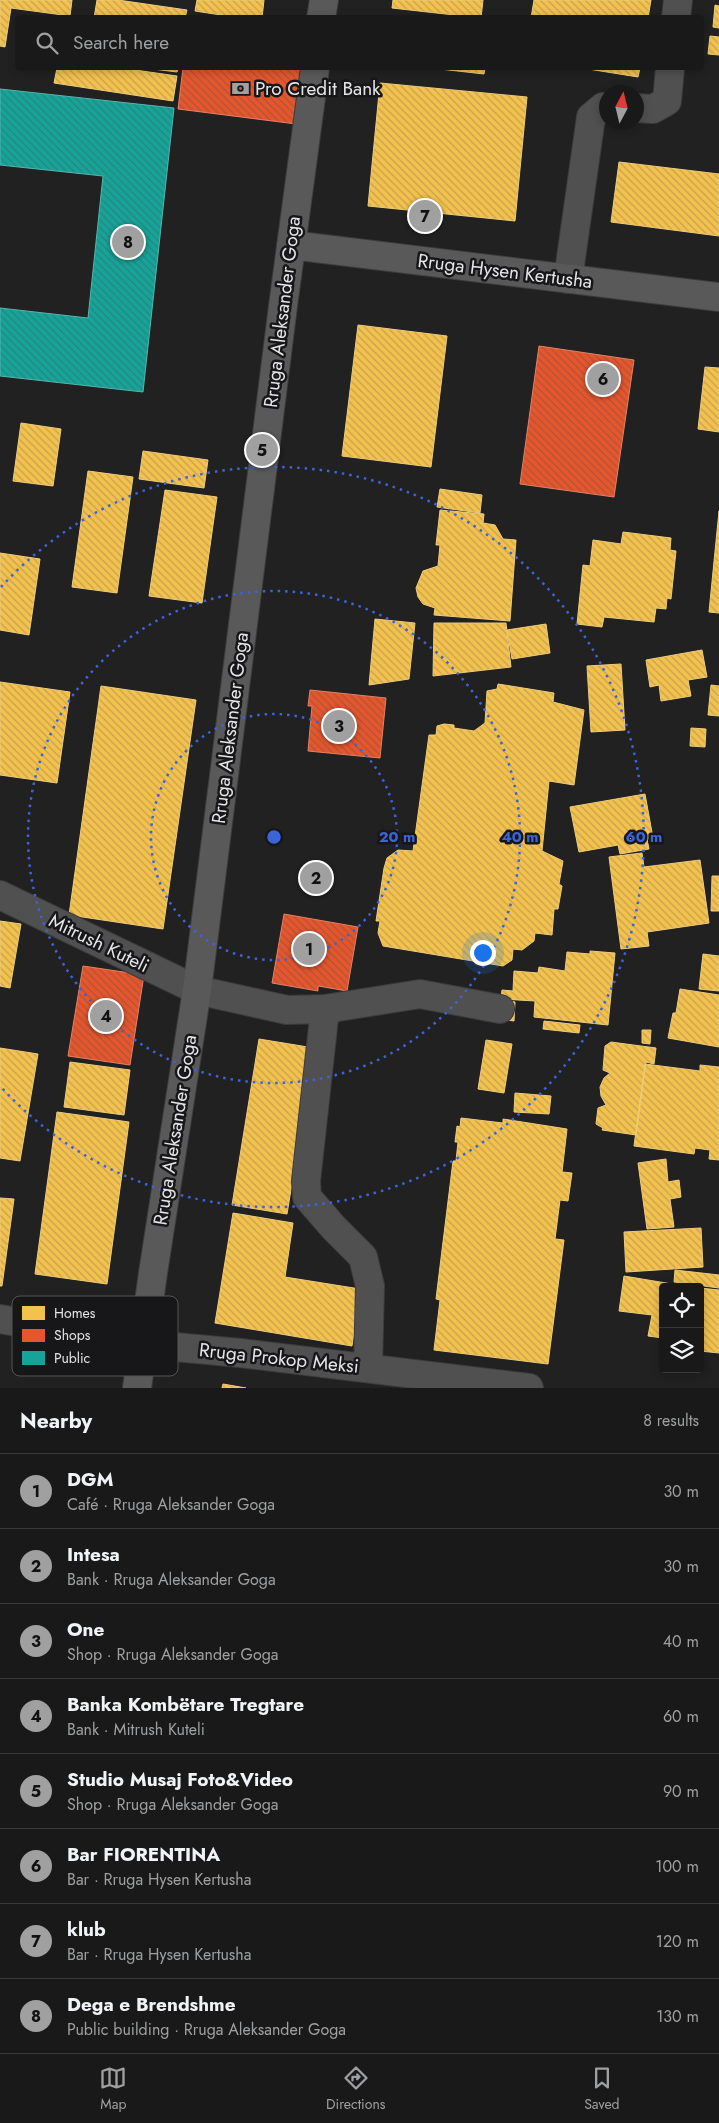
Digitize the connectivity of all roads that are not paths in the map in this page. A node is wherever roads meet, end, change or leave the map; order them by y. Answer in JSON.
{"nodes":[{"id":1,"x":324,"y":0,"type":"edge"},
{"id":2,"x":678,"y":0,"type":"edge"},
{"id":3,"x":322,"y":15,"type":"edge"},
{"id":4,"x":676,"y":15,"type":"edge"},
{"id":5,"x":315,"y":70,"type":"edge"},
{"id":6,"x":670,"y":70,"type":"edge"},
{"id":7,"x":644,"y":108,"type":"edge"},
{"id":8,"x":599,"y":110,"type":"edge"},
{"id":9,"x":291,"y":245,"type":"junction"},
{"id":10,"x":568,"y":280,"type":"junction"},
{"id":11,"x":719,"y":297,"type":"edge"},
{"id":12,"x":0,"y":895,"type":"edge"},
{"id":13,"x":197,"y":990,"type":"junction"},
{"id":14,"x":325,"y":1009,"type":"junction"},
{"id":15,"x":500,"y":1010,"type":"dead end"},
{"id":16,"x":150,"y":1296,"type":"edge"},
{"id":17,"x":178,"y":1347,"type":"edge"},
{"id":18,"x":368,"y":1368,"type":"junction"},
{"id":19,"x":529,"y":1388,"type":"edge"}],
"edges":[{"from":1,"to":3,"type":"main road"},
{"from":2,"to":4,"type":"street"},
{"from":5,"to":9,"type":"main road","name":"Rruga Aleksander Goga"},
{"from":6,"to":7,"type":"street"},
{"from":8,"to":10,"type":"street"},
{"from":9,"to":10,"type":"main road","name":"Rruga Hysen Kertusha"},
{"from":9,"to":13,"type":"main road","name":"Rruga Aleksander Goga"},
{"from":10,"to":11,"type":"main road","name":"Rruga Hysen Kertusha"},
{"from":12,"to":13,"type":"street","name":"Mitrush Kuteli"},
{"from":13,"to":14,"type":"street","name":"Mitrush Kuteli"},
{"from":13,"to":16,"type":"main road","name":"Rruga Aleksander Goga"},
{"from":14,"to":15,"type":"street","name":"Mitrush Kuteli"},
{"from":14,"to":18,"type":"street"},
{"from":17,"to":18,"type":"street","name":"Rruga Prokop Meksi"},
{"from":18,"to":19,"type":"street","name":"Rruga Prokop Meksi"}]}
